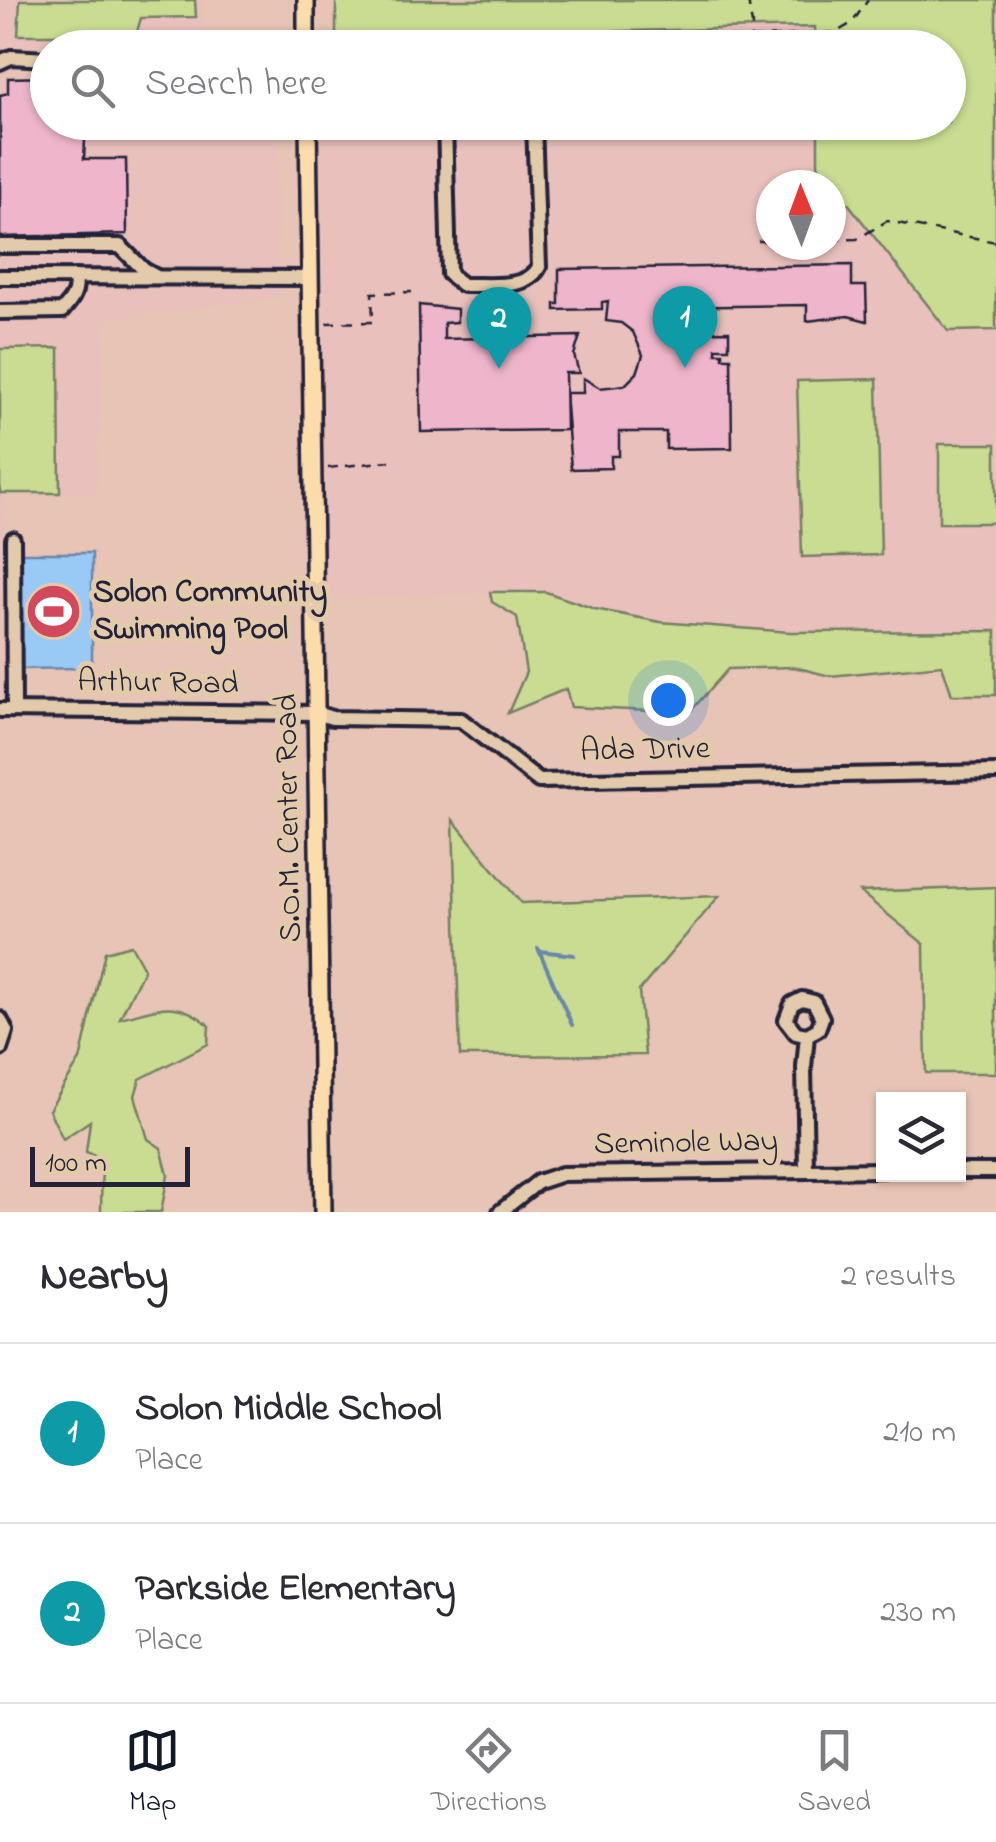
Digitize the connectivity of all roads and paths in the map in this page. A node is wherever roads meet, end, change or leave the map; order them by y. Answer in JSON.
{"nodes":[{"id":1,"x":306,"y":0,"type":"edge"},
{"id":2,"x":748,"y":0,"type":"edge"},
{"id":3,"x":868,"y":0,"type":"edge"},
{"id":4,"x":306,"y":30,"type":"edge"},
{"id":5,"x":750,"y":30,"type":"edge"},
{"id":6,"x":840,"y":30,"type":"edge"},
{"id":7,"x":4,"y":57,"type":"edge"},
{"id":8,"x":30,"y":58,"type":"edge"},
{"id":9,"x":308,"y":140,"type":"edge"},
{"id":10,"x":445,"y":140,"type":"edge"},
{"id":11,"x":535,"y":140,"type":"edge"},
{"id":12,"x":846,"y":239,"type":"edge"},
{"id":13,"x":996,"y":242,"type":"edge"},
{"id":14,"x":0,"y":246,"type":"edge"},
{"id":15,"x":0,"y":277,"type":"edge"},
{"id":16,"x":76,"y":277,"type":"junction"},
{"id":17,"x":158,"y":277,"type":"junction"},
{"id":18,"x":310,"y":278,"type":"junction"},
{"id":19,"x":412,"y":292,"type":"dead end"},
{"id":20,"x":0,"y":312,"type":"edge"},
{"id":21,"x":326,"y":323,"type":"dead end"},
{"id":22,"x":390,"y":461,"type":"dead end"},
{"id":23,"x":328,"y":468,"type":"dead end"},
{"id":24,"x":13,"y":540,"type":"dead end"},
{"id":25,"x":7,"y":710,"type":"edge"},
{"id":26,"x":316,"y":713,"type":"junction"},
{"id":27,"x":996,"y":772,"type":"edge"},
{"id":28,"x":0,"y":1019,"type":"edge"},
{"id":29,"x":807,"y":1035,"type":"dead end"},
{"id":30,"x":0,"y":1049,"type":"edge"},
{"id":31,"x":806,"y":1170,"type":"junction"},
{"id":32,"x":876,"y":1170,"type":"edge"},
{"id":33,"x":966,"y":1171,"type":"edge"},
{"id":34,"x":996,"y":1172,"type":"edge"},
{"id":35,"x":323,"y":1212,"type":"edge"},
{"id":36,"x":500,"y":1212,"type":"edge"}],
"edges":[{"from":1,"to":4,"type":"main road"},
{"from":2,"to":5,"type":"path"},
{"from":3,"to":6,"type":"path"},
{"from":7,"to":8,"type":"street"},
{"from":9,"to":18,"type":"main road","name":"S.O.M. Center Road"},
{"from":10,"to":11,"type":"street"},
{"from":12,"to":13,"type":"path"},
{"from":14,"to":17,"type":"street"},
{"from":15,"to":16,"type":"street"},
{"from":16,"to":17,"type":"street"},
{"from":16,"to":20,"type":"street"},
{"from":17,"to":18,"type":"street"},
{"from":18,"to":26,"type":"main road","name":"S.O.M. Center Road"},
{"from":19,"to":21,"type":"path"},
{"from":22,"to":23,"type":"path"},
{"from":24,"to":25,"type":"street"},
{"from":25,"to":26,"type":"street","name":"Arthur Road"},
{"from":26,"to":27,"type":"street","name":"Ada Drive"},
{"from":26,"to":35,"type":"main road","name":"S.O.M. Center Road"},
{"from":28,"to":30,"type":"street"},
{"from":29,"to":31,"type":"street"},
{"from":31,"to":32,"type":"street","name":"Seminole Way"},
{"from":31,"to":36,"type":"street","name":"Seminole Way"},
{"from":33,"to":34,"type":"street"}]}
